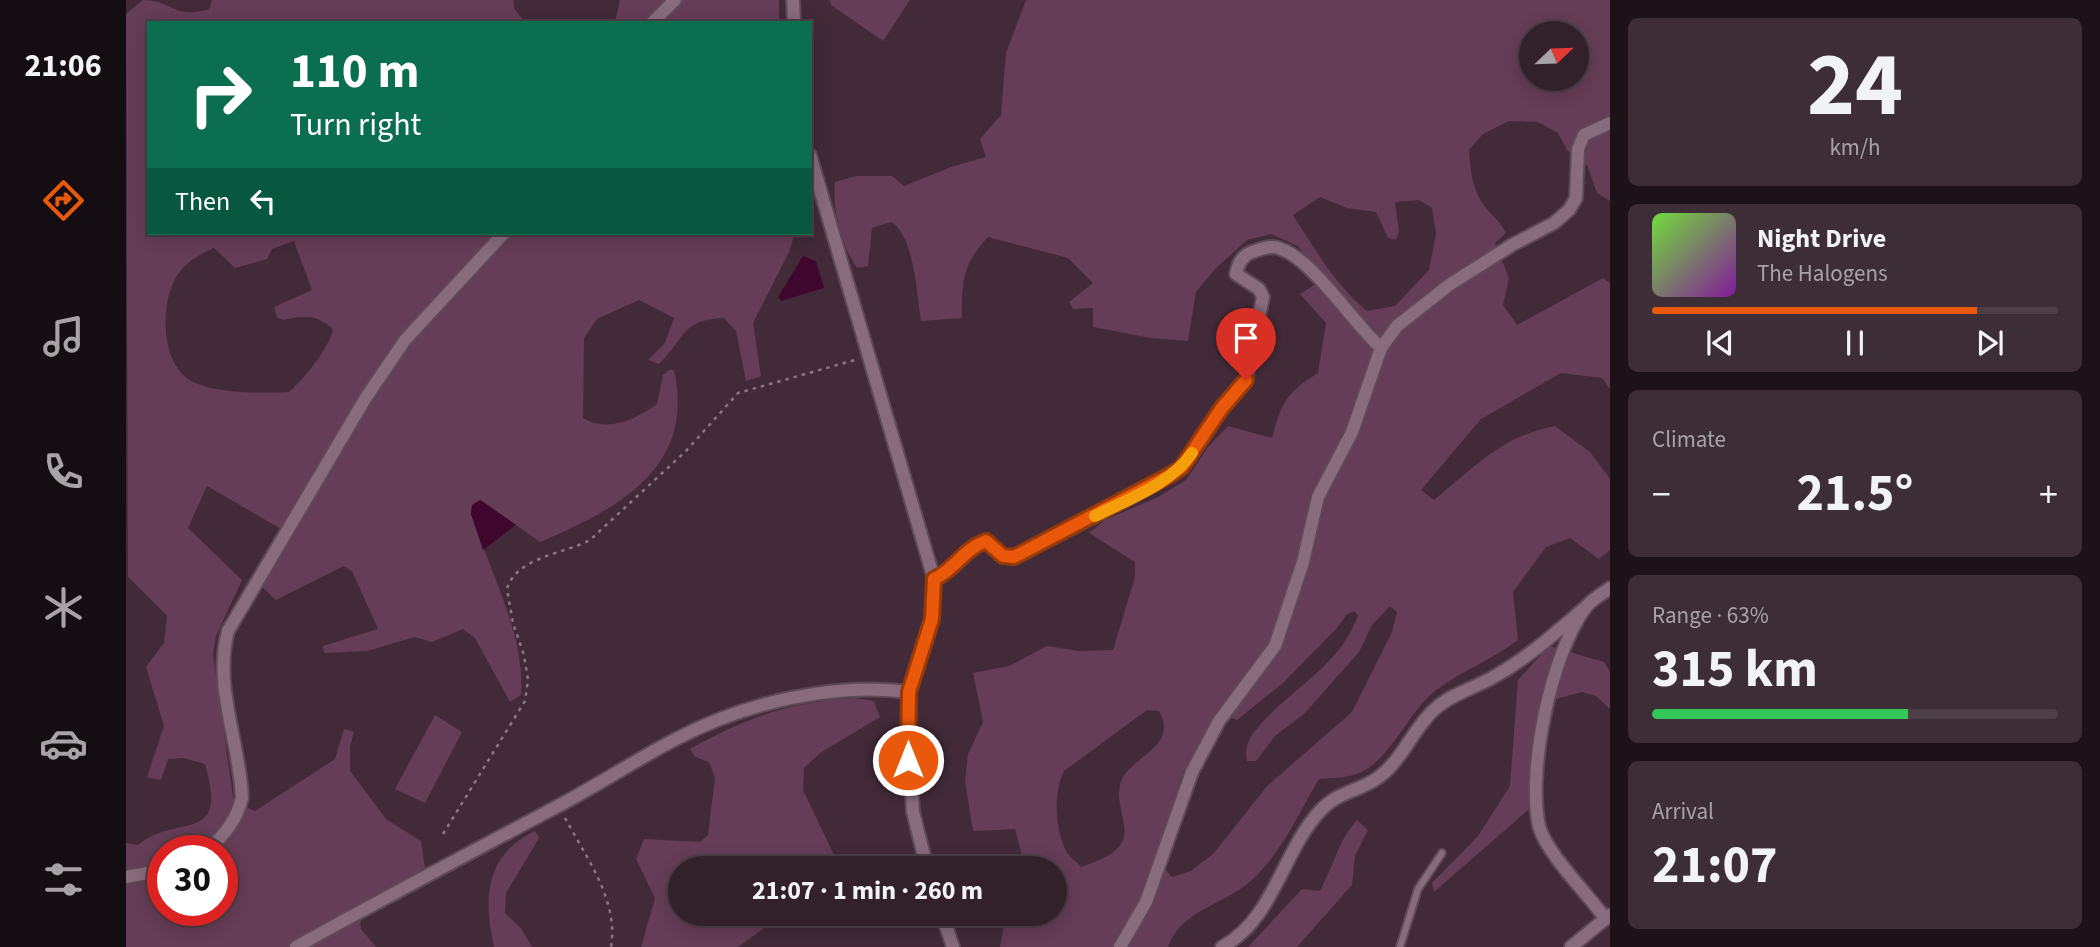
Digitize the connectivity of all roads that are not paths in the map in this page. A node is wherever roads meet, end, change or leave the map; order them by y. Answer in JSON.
{"nodes":[{"id":1,"x":675,"y":0,"type":"edge"},
{"id":2,"x":793,"y":0,"type":"edge"},
{"id":3,"x":654,"y":21,"type":"edge"},
{"id":4,"x":794,"y":21,"type":"edge"},
{"id":5,"x":1610,"y":123,"type":"edge"},
{"id":6,"x":812,"y":162,"type":"edge"},
{"id":7,"x":501,"y":235,"type":"edge"},
{"id":8,"x":1381,"y":348,"type":"junction"},
{"id":9,"x":934,"y":579,"type":"junction"},
{"id":10,"x":1610,"y":588,"type":"edge"},
{"id":11,"x":1586,"y":607,"type":"junction"},
{"id":12,"x":909,"y":692,"type":"junction"},
{"id":13,"x":223,"y":835,"type":"edge"},
{"id":14,"x":1442,"y":853,"type":"dead end"},
{"id":15,"x":923,"y":856,"type":"edge"},
{"id":16,"x":147,"y":873,"type":"edge"},
{"id":17,"x":126,"y":877,"type":"edge"},
{"id":18,"x":1608,"y":916,"type":"edge"},
{"id":19,"x":946,"y":926,"type":"edge"},
{"id":20,"x":296,"y":947,"type":"edge"},
{"id":21,"x":953,"y":947,"type":"edge"},
{"id":22,"x":1120,"y":947,"type":"edge"},
{"id":23,"x":1222,"y":947,"type":"edge"},
{"id":24,"x":1400,"y":947,"type":"edge"},
{"id":25,"x":1570,"y":947,"type":"edge"}],
"edges":[{"from":1,"to":3,"type":"street"},
{"from":2,"to":4,"type":"street"},
{"from":5,"to":8,"type":"street"},
{"from":6,"to":9,"type":"street"},
{"from":7,"to":13,"type":"street"},
{"from":8,"to":9,"type":"street"},
{"from":8,"to":22,"type":"street"},
{"from":9,"to":12,"type":"street"},
{"from":10,"to":11,"type":"street"},
{"from":11,"to":18,"type":"street"},
{"from":11,"to":23,"type":"street"},
{"from":12,"to":15,"type":"street"},
{"from":12,"to":20,"type":"street"},
{"from":14,"to":24,"type":"lane"},
{"from":16,"to":17,"type":"street"},
{"from":18,"to":25,"type":"street"},
{"from":19,"to":21,"type":"street"}]}
